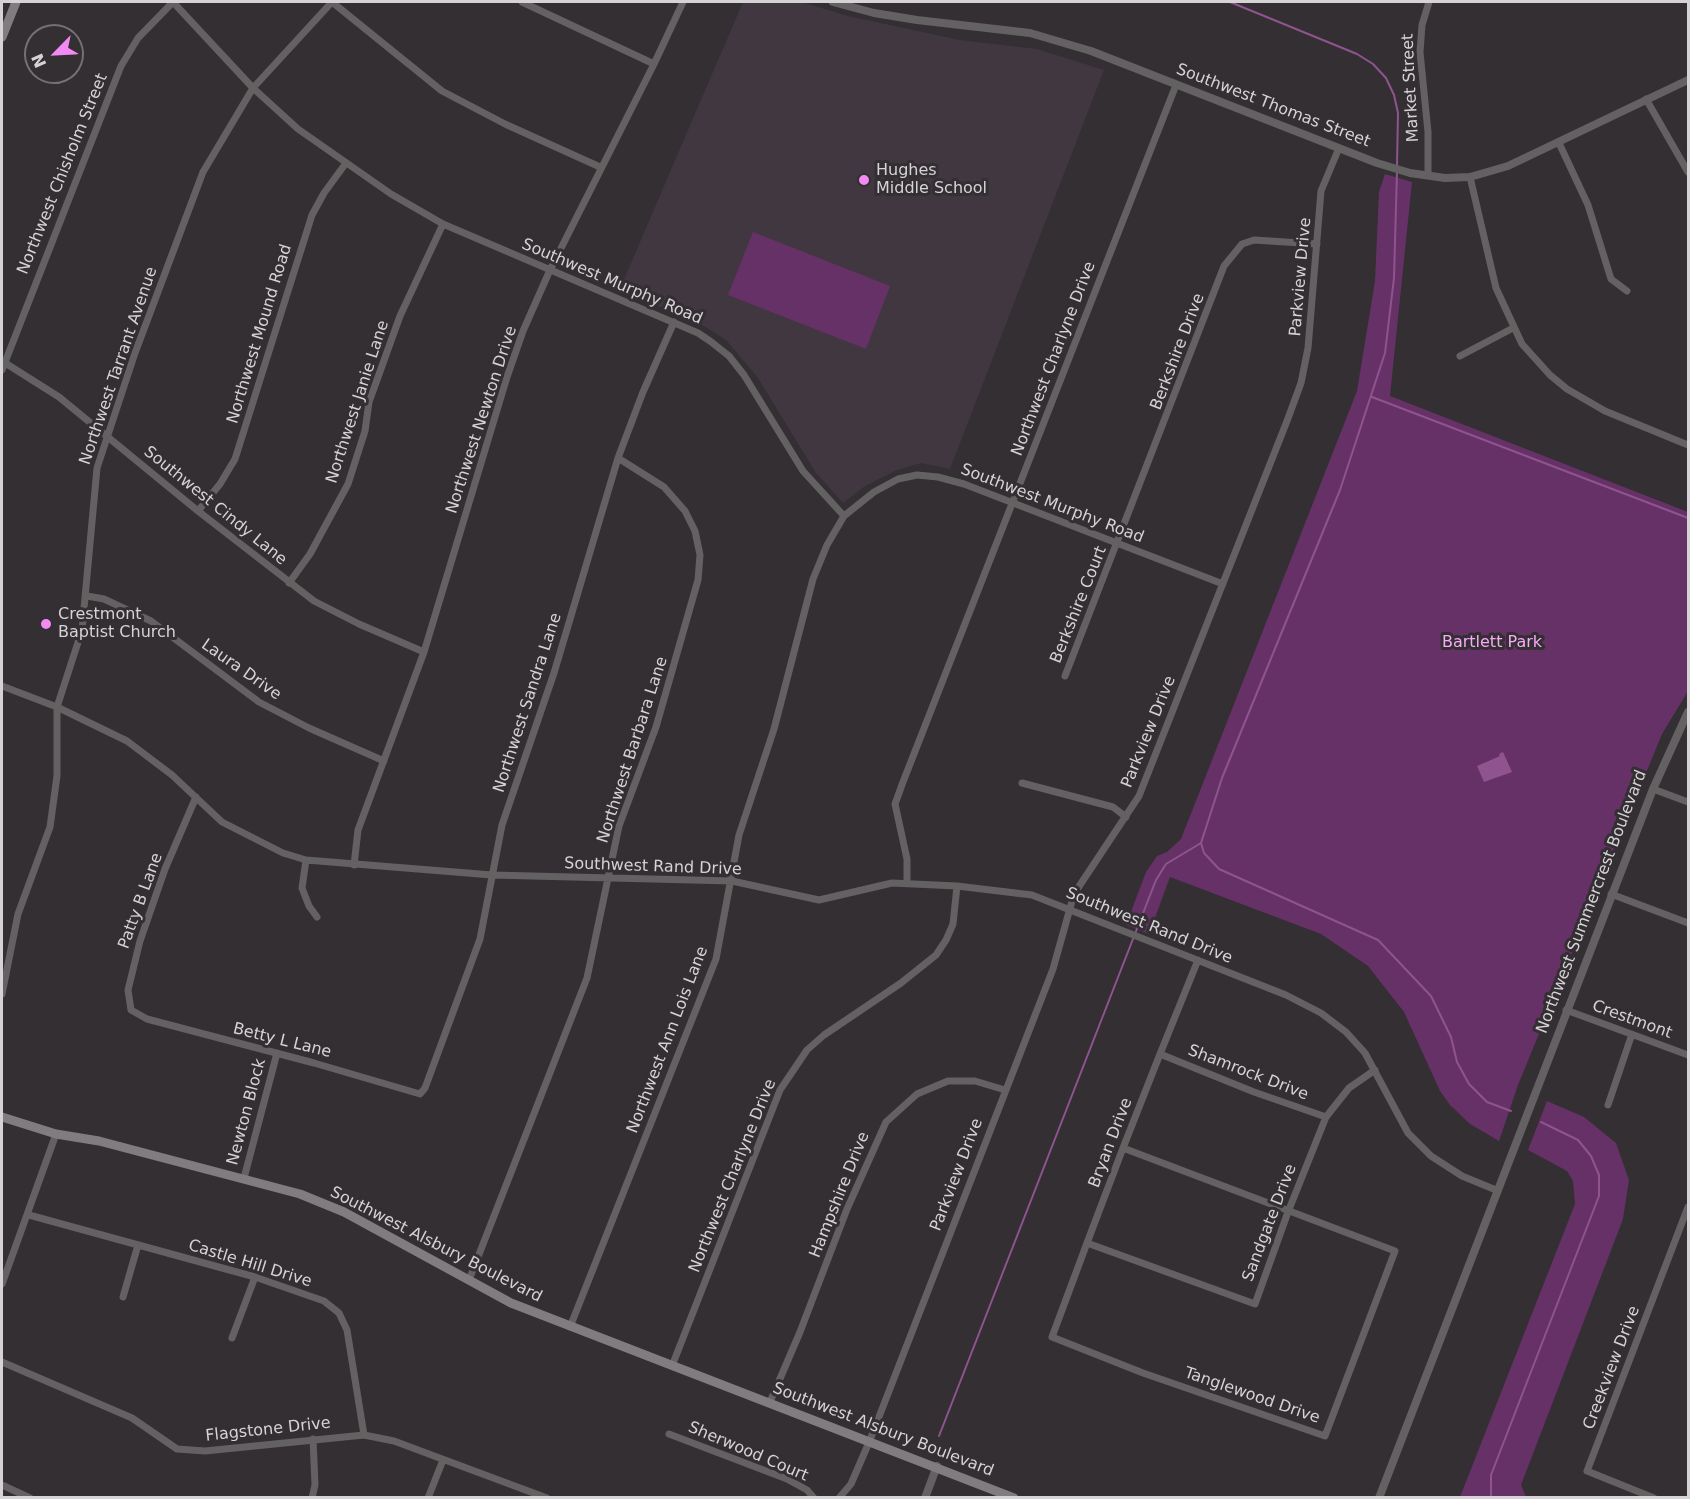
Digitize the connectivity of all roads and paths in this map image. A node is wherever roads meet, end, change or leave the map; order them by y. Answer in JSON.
{"nodes":[{"id":1,"x":16,"y":2,"type":"edge"},
{"id":2,"x":173,"y":2,"type":"edge"},
{"id":3,"x":332,"y":2,"type":"edge"},
{"id":4,"x":522,"y":2,"type":"edge"},
{"id":5,"x":682,"y":2,"type":"edge"},
{"id":6,"x":833,"y":2,"type":"edge"},
{"id":7,"x":1430,"y":2,"type":"edge"},
{"id":8,"x":2,"y":37,"type":"edge"},
{"id":9,"x":654,"y":64,"type":"junction"},
{"id":10,"x":1689,"y":80,"type":"edge"},
{"id":11,"x":1176,"y":85,"type":"junction"},
{"id":12,"x":253,"y":88,"type":"junction"},
{"id":13,"x":1646,"y":99,"type":"junction"},
{"id":14,"x":1559,"y":143,"type":"junction"},
{"id":15,"x":1339,"y":148,"type":"junction"},
{"id":16,"x":346,"y":163,"type":"junction"},
{"id":17,"x":600,"y":167,"type":"junction"},
{"id":18,"x":1689,"y":172,"type":"edge"},
{"id":19,"x":1428,"y":175,"type":"junction"},
{"id":20,"x":1470,"y":177,"type":"junction"},
{"id":21,"x":443,"y":224,"type":"junction"},
{"id":22,"x":1317,"y":244,"type":"junction"},
{"id":23,"x":550,"y":270,"type":"junction"},
{"id":24,"x":1627,"y":291,"type":"dead end"},
{"id":25,"x":674,"y":322,"type":"junction"},
{"id":26,"x":1513,"y":328,"type":"junction"},
{"id":27,"x":1460,"y":356,"type":"dead end"},
{"id":28,"x":3,"y":362,"type":"edge"},
{"id":29,"x":2,"y":370,"type":"edge"},
{"id":30,"x":108,"y":436,"type":"junction"},
{"id":31,"x":1689,"y":444,"type":"edge"},
{"id":32,"x":618,"y":458,"type":"junction"},
{"id":33,"x":1012,"y":502,"type":"junction"},
{"id":34,"x":198,"y":511,"type":"junction"},
{"id":35,"x":844,"y":516,"type":"junction"},
{"id":36,"x":1118,"y":543,"type":"junction"},
{"id":37,"x":289,"y":583,"type":"junction"},
{"id":38,"x":1223,"y":584,"type":"junction"},
{"id":39,"x":87,"y":596,"type":"junction"},
{"id":40,"x":424,"y":652,"type":"junction"},
{"id":41,"x":1065,"y":676,"type":"dead end"},
{"id":42,"x":2,"y":686,"type":"edge"},
{"id":43,"x":57,"y":707,"type":"junction"},
{"id":44,"x":1689,"y":712,"type":"edge"},
{"id":45,"x":384,"y":761,"type":"junction"},
{"id":46,"x":1022,"y":783,"type":"dead end"},
{"id":47,"x":1653,"y":789,"type":"junction"},
{"id":48,"x":196,"y":797,"type":"junction"},
{"id":49,"x":1689,"y":802,"type":"edge"},
{"id":50,"x":1126,"y":817,"type":"junction"},
{"id":51,"x":306,"y":860,"type":"junction"},
{"id":52,"x":354,"y":865,"type":"junction"},
{"id":53,"x":492,"y":874,"type":"junction"},
{"id":54,"x":607,"y":879,"type":"junction"},
{"id":55,"x":732,"y":881,"type":"junction"},
{"id":56,"x":908,"y":883,"type":"junction"},
{"id":57,"x":957,"y":886,"type":"junction"},
{"id":58,"x":1611,"y":894,"type":"junction"},
{"id":59,"x":1070,"y":910,"type":"junction"},
{"id":60,"x":317,"y":916,"type":"dead end"},
{"id":61,"x":1689,"y":923,"type":"edge"},
{"id":62,"x":1198,"y":960,"type":"junction"},
{"id":63,"x":2,"y":994,"type":"edge"},
{"id":64,"x":1566,"y":1010,"type":"junction"},
{"id":65,"x":137,"y":1015,"type":"joint"},
{"id":66,"x":1632,"y":1034,"type":"junction"},
{"id":67,"x":277,"y":1053,"type":"junction"},
{"id":68,"x":1160,"y":1054,"type":"junction"},
{"id":69,"x":1689,"y":1055,"type":"edge"},
{"id":70,"x":1375,"y":1070,"type":"junction"},
{"id":71,"x":1005,"y":1090,"type":"junction"},
{"id":72,"x":420,"y":1094,"type":"joint"},
{"id":73,"x":1608,"y":1105,"type":"dead end"},
{"id":74,"x":2,"y":1117,"type":"edge"},
{"id":75,"x":1326,"y":1117,"type":"junction"},
{"id":76,"x":56,"y":1134,"type":"junction"},
{"id":77,"x":1123,"y":1148,"type":"junction"},
{"id":78,"x":244,"y":1178,"type":"junction"},
{"id":79,"x":1496,"y":1190,"type":"junction"},
{"id":80,"x":1689,"y":1207,"type":"edge"},
{"id":81,"x":1288,"y":1212,"type":"junction"},
{"id":82,"x":29,"y":1215,"type":"junction"},
{"id":83,"x":1087,"y":1243,"type":"junction"},
{"id":84,"x":138,"y":1245,"type":"junction"},
{"id":85,"x":255,"y":1277,"type":"junction"},
{"id":86,"x":469,"y":1280,"type":"junction"},
{"id":87,"x":2,"y":1284,"type":"edge"},
{"id":88,"x":123,"y":1297,"type":"dead end"},
{"id":89,"x":570,"y":1327,"type":"junction"},
{"id":90,"x":1052,"y":1337,"type":"joint"},
{"id":91,"x":232,"y":1338,"type":"dead end"},
{"id":92,"x":2,"y":1362,"type":"edge"},
{"id":93,"x":672,"y":1366,"type":"junction"},
{"id":94,"x":770,"y":1402,"type":"junction"},
{"id":95,"x":669,"y":1434,"type":"dead end"},
{"id":96,"x":364,"y":1435,"type":"junction"},
{"id":97,"x":313,"y":1439,"type":"junction"},
{"id":98,"x":870,"y":1440,"type":"junction"},
{"id":99,"x":443,"y":1460,"type":"junction"},
{"id":100,"x":937,"y":1466,"type":"junction"},
{"id":101,"x":2,"y":1485,"type":"edge"},
{"id":102,"x":30,"y":1497,"type":"edge"},
{"id":103,"x":312,"y":1497,"type":"edge"},
{"id":104,"x":428,"y":1497,"type":"edge"},
{"id":105,"x":547,"y":1497,"type":"edge"},
{"id":106,"x":814,"y":1497,"type":"edge"},
{"id":107,"x":839,"y":1497,"type":"edge"},
{"id":108,"x":925,"y":1497,"type":"edge"},
{"id":109,"x":1014,"y":1497,"type":"edge"},
{"id":110,"x":1379,"y":1497,"type":"edge"},
{"id":111,"x":1654,"y":1497,"type":"edge"}],
"edges":[{"from":1,"to":8,"type":"main road"},
{"from":2,"to":12,"type":"street","name":"Southwest Murphy Road"},
{"from":2,"to":28,"type":"street","name":"Northwest Chisholm Street"},
{"from":3,"to":12,"type":"street","name":"Northwest Tarrant Avenue"},
{"from":3,"to":17,"type":"street"},
{"from":4,"to":9,"type":"street"},
{"from":5,"to":9,"type":"street","name":"Northwest Newton Drive"},
{"from":6,"to":11,"type":"street","name":"Southwest Thomas Street"},
{"from":7,"to":19,"type":"street","name":"Market Street"},
{"from":9,"to":17,"type":"street","name":"Northwest Newton Drive"},
{"from":10,"to":13,"type":"street","name":"Southwest Thomas Street"},
{"from":11,"to":15,"type":"street","name":"Southwest Thomas Street"},
{"from":11,"to":33,"type":"street","name":"Northwest Charlyne Drive"},
{"from":12,"to":16,"type":"street","name":"Southwest Murphy Road"},
{"from":12,"to":30,"type":"street","name":"Northwest Tarrant Avenue"},
{"from":13,"to":14,"type":"street","name":"Southwest Thomas Street"},
{"from":13,"to":18,"type":"street"},
{"from":14,"to":20,"type":"street","name":"Southwest Thomas Street"},
{"from":14,"to":24,"type":"street"},
{"from":15,"to":19,"type":"street","name":"Southwest Thomas Street"},
{"from":15,"to":22,"type":"street","name":"Parkview Drive"},
{"from":16,"to":21,"type":"street","name":"Southwest Murphy Road"},
{"from":16,"to":34,"type":"street","name":"Northwest Mound Road"},
{"from":17,"to":23,"type":"street","name":"Northwest Newton Drive"},
{"from":19,"to":20,"type":"street","name":"Southwest Thomas Street"},
{"from":20,"to":26,"type":"street"},
{"from":21,"to":23,"type":"street","name":"Southwest Murphy Road"},
{"from":21,"to":37,"type":"street","name":"Northwest Janie Lane"},
{"from":22,"to":36,"type":"street","name":"Berkshire Drive"},
{"from":22,"to":38,"type":"street","name":"Parkview Drive"},
{"from":23,"to":25,"type":"street","name":"Southwest Murphy Road"},
{"from":23,"to":40,"type":"street","name":"Northwest Newton Drive"},
{"from":25,"to":32,"type":"street","name":"Northwest Sandra Lane"},
{"from":25,"to":35,"type":"street","name":"Southwest Murphy Road"},
{"from":26,"to":27,"type":"street"},
{"from":26,"to":31,"type":"street"},
{"from":28,"to":29,"type":"street","name":"Northwest Chisholm Street"},
{"from":28,"to":30,"type":"street","name":"Southwest Cindy Lane"},
{"from":30,"to":34,"type":"street","name":"Southwest Cindy Lane"},
{"from":30,"to":39,"type":"street","name":"Northwest Tarrant Avenue"},
{"from":32,"to":53,"type":"street","name":"Northwest Sandra Lane"},
{"from":32,"to":54,"type":"street","name":"Northwest Barbara Lane"},
{"from":33,"to":35,"type":"street","name":"Southwest Murphy Road"},
{"from":33,"to":36,"type":"street","name":"Southwest Murphy Road"},
{"from":33,"to":56,"type":"street","name":"Northwest Charlyne Drive"},
{"from":34,"to":37,"type":"street","name":"Southwest Cindy Lane"},
{"from":35,"to":55,"type":"street","name":"Northwest Ann Lois Lane"},
{"from":36,"to":38,"type":"street","name":"Southwest Murphy Road"},
{"from":36,"to":41,"type":"street","name":"Berkshire Court"},
{"from":37,"to":40,"type":"street","name":"Southwest Cindy Lane"},
{"from":38,"to":50,"type":"street","name":"Parkview Drive"},
{"from":39,"to":43,"type":"street","name":"Northwest Tarrant Avenue"},
{"from":39,"to":45,"type":"street","name":"Laura Drive"},
{"from":40,"to":45,"type":"street","name":"Northwest Newton Drive"},
{"from":42,"to":43,"type":"street","name":"Southwest Rand Drive"},
{"from":43,"to":48,"type":"street","name":"Southwest Rand Drive"},
{"from":43,"to":63,"type":"street","name":"Northwest Tarrant Avenue"},
{"from":44,"to":47,"type":"street","name":"Northwest Summercrest Boulevard"},
{"from":45,"to":52,"type":"street","name":"Northwest Newton Drive"},
{"from":46,"to":50,"type":"street"},
{"from":47,"to":49,"type":"street"},
{"from":47,"to":58,"type":"street","name":"Northwest Summercrest Boulevard"},
{"from":48,"to":51,"type":"street","name":"Southwest Rand Drive"},
{"from":48,"to":65,"type":"street","name":"Patty B Lane"},
{"from":50,"to":59,"type":"street","name":"Parkview Drive"},
{"from":51,"to":52,"type":"street","name":"Southwest Rand Drive"},
{"from":51,"to":60,"type":"street"},
{"from":52,"to":53,"type":"street","name":"Southwest Rand Drive"},
{"from":53,"to":54,"type":"street","name":"Southwest Rand Drive"},
{"from":53,"to":72,"type":"street","name":"Northwest Sandra Lane"},
{"from":54,"to":55,"type":"street","name":"Southwest Rand Drive"},
{"from":54,"to":86,"type":"street","name":"Northwest Barbara Lane"},
{"from":55,"to":56,"type":"street","name":"Southwest Rand Drive"},
{"from":55,"to":89,"type":"street","name":"Northwest Ann Lois Lane"},
{"from":56,"to":57,"type":"street","name":"Southwest Rand Drive"},
{"from":57,"to":59,"type":"street","name":"Southwest Rand Drive"},
{"from":57,"to":93,"type":"street","name":"Northwest Charlyne Drive"},
{"from":58,"to":61,"type":"street"},
{"from":58,"to":64,"type":"street","name":"Northwest Summercrest Boulevard"},
{"from":59,"to":62,"type":"street","name":"Southwest Rand Drive"},
{"from":59,"to":71,"type":"street","name":"Parkview Drive"},
{"from":62,"to":68,"type":"street","name":"Bryan Drive"},
{"from":62,"to":70,"type":"street","name":"Southwest Rand Drive"},
{"from":64,"to":66,"type":"street","name":"Crestmont"},
{"from":64,"to":79,"type":"street","name":"Northwest Summercrest Boulevard"},
{"from":65,"to":67,"type":"street","name":"Betty L Lane"},
{"from":66,"to":69,"type":"street","name":"Crestmont"},
{"from":66,"to":73,"type":"street"},
{"from":67,"to":72,"type":"street","name":"Betty L Lane"},
{"from":67,"to":78,"type":"street","name":"Newton Block"},
{"from":68,"to":75,"type":"street","name":"Shamrock Drive"},
{"from":68,"to":77,"type":"street","name":"Bryan Drive"},
{"from":70,"to":75,"type":"street","name":"Sandgate Drive"},
{"from":70,"to":79,"type":"street","name":"Southwest Rand Drive"},
{"from":71,"to":94,"type":"street","name":"Hampshire Drive"},
{"from":71,"to":98,"type":"street","name":"Parkview Drive"},
{"from":74,"to":76,"type":"main road","name":"Southwest Alsbury Boulevard"},
{"from":75,"to":81,"type":"street","name":"Sandgate Drive"},
{"from":76,"to":78,"type":"main road","name":"Southwest Alsbury Boulevard"},
{"from":76,"to":82,"type":"street"},
{"from":77,"to":81,"type":"street"},
{"from":77,"to":83,"type":"street","name":"Bryan Drive"},
{"from":78,"to":86,"type":"main road","name":"Southwest Alsbury Boulevard"},
{"from":79,"to":110,"type":"street"},
{"from":80,"to":111,"type":"street","name":"Creekview Drive"},
{"from":81,"to":83,"type":"street","name":"Sandgate Drive"},
{"from":81,"to":90,"type":"street","name":"Tanglewood Drive"},
{"from":82,"to":84,"type":"street","name":"Castle Hill Drive"},
{"from":82,"to":87,"type":"street"},
{"from":83,"to":90,"type":"street","name":"Bryan Drive"},
{"from":84,"to":85,"type":"street","name":"Castle Hill Drive"},
{"from":84,"to":88,"type":"street"},
{"from":85,"to":91,"type":"street"},
{"from":85,"to":96,"type":"street","name":"Castle Hill Drive"},
{"from":86,"to":89,"type":"main road","name":"Southwest Alsbury Boulevard"},
{"from":89,"to":93,"type":"main road","name":"Southwest Alsbury Boulevard"},
{"from":92,"to":97,"type":"street","name":"Flagstone Drive"},
{"from":93,"to":94,"type":"main road","name":"Southwest Alsbury Boulevard"},
{"from":94,"to":98,"type":"main road","name":"Southwest Alsbury Boulevard"},
{"from":95,"to":106,"type":"street","name":"Sherwood Court"},
{"from":96,"to":97,"type":"street","name":"Flagstone Drive"},
{"from":96,"to":99,"type":"street","name":"Flagstone Drive"},
{"from":97,"to":103,"type":"street"},
{"from":98,"to":100,"type":"main road","name":"Southwest Alsbury Boulevard"},
{"from":98,"to":107,"type":"street","name":"Parkview Drive"},
{"from":99,"to":104,"type":"street"},
{"from":99,"to":105,"type":"street","name":"Flagstone Drive"},
{"from":100,"to":108,"type":"street"},
{"from":100,"to":109,"type":"main road","name":"Southwest Alsbury Boulevard"},
{"from":101,"to":102,"type":"street"}]}
